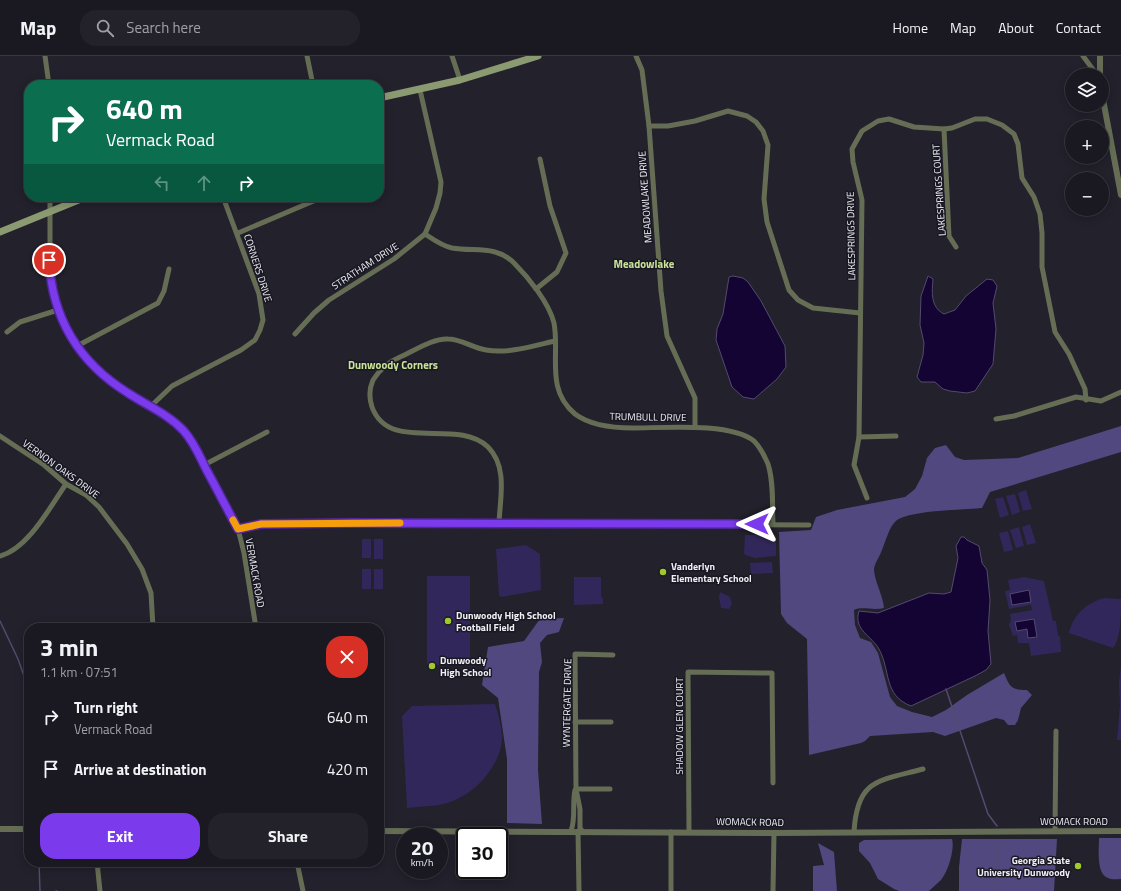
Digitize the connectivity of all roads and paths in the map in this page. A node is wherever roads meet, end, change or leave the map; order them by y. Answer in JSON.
{"nodes":[{"id":1,"x":45,"y":56,"type":"edge"},
{"id":2,"x":307,"y":56,"type":"edge"},
{"id":3,"x":452,"y":56,"type":"edge"},
{"id":4,"x":538,"y":56,"type":"edge"},
{"id":5,"x":636,"y":56,"type":"edge"},
{"id":6,"x":1083,"y":56,"type":"edge"},
{"id":7,"x":1100,"y":56,"type":"edge"},
{"id":8,"x":1092,"y":68,"type":"edge"},
{"id":9,"x":1100,"y":68,"type":"edge"},
{"id":10,"x":48,"y":80,"type":"edge"},
{"id":11,"x":312,"y":80,"type":"edge"},
{"id":12,"x":460,"y":80,"type":"junction"},
{"id":13,"x":420,"y":90,"type":"junction"},
{"id":14,"x":384,"y":97,"type":"edge"},
{"id":15,"x":1105,"y":112,"type":"edge"},
{"id":16,"x":649,"y":126,"type":"junction"},
{"id":17,"x":944,"y":129,"type":"junction"},
{"id":18,"x":540,"y":159,"type":"dead end"},
{"id":19,"x":1121,"y":195,"type":"edge"},
{"id":20,"x":50,"y":202,"type":"edge"},
{"id":21,"x":73,"y":202,"type":"edge"},
{"id":22,"x":225,"y":202,"type":"edge"},
{"id":23,"x":311,"y":202,"type":"edge"},
{"id":24,"x":50,"y":211,"type":"junction"},
{"id":25,"x":0,"y":232,"type":"edge"},
{"id":26,"x":238,"y":233,"type":"junction"},
{"id":27,"x":426,"y":234,"type":"junction"},
{"id":28,"x":956,"y":247,"type":"dead end"},
{"id":29,"x":169,"y":269,"type":"dead end"},
{"id":30,"x":536,"y":289,"type":"junction"},
{"id":31,"x":58,"y":310,"type":"junction"},
{"id":32,"x":860,"y":313,"type":"junction"},
{"id":33,"x":7,"y":332,"type":"dead end"},
{"id":34,"x":295,"y":334,"type":"dead end"},
{"id":35,"x":555,"y":341,"type":"junction"},
{"id":36,"x":77,"y":346,"type":"junction"},
{"id":37,"x":1121,"y":392,"type":"edge"},
{"id":38,"x":1086,"y":400,"type":"junction"},
{"id":39,"x":151,"y":406,"type":"junction"},
{"id":40,"x":996,"y":419,"type":"dead end"},
{"id":41,"x":695,"y":427,"type":"junction"},
{"id":42,"x":267,"y":432,"type":"dead end"},
{"id":43,"x":0,"y":436,"type":"edge"},
{"id":44,"x":896,"y":436,"type":"dead end"},
{"id":45,"x":859,"y":437,"type":"junction"},
{"id":46,"x":204,"y":465,"type":"junction"},
{"id":47,"x":66,"y":484,"type":"junction"},
{"id":48,"x":867,"y":498,"type":"dead end"},
{"id":49,"x":498,"y":523,"type":"junction"},
{"id":50,"x":773,"y":524,"type":"junction"},
{"id":51,"x":809,"y":525,"type":"dead end"},
{"id":52,"x":238,"y":529,"type":"junction"},
{"id":53,"x":0,"y":556,"type":"edge"},
{"id":54,"x":153,"y":623,"type":"edge"},
{"id":55,"x":255,"y":623,"type":"edge"},
{"id":56,"x":613,"y":655,"type":"dead end"},
{"id":57,"x":575,"y":722,"type":"junction"},
{"id":58,"x":611,"y":722,"type":"dead end"},
{"id":59,"x":1056,"y":731,"type":"dead end"},
{"id":60,"x":923,"y":769,"type":"dead end"},
{"id":61,"x":773,"y":782,"type":"dead end"},
{"id":62,"x":576,"y":789,"type":"junction"},
{"id":63,"x":610,"y":789,"type":"dead end"},
{"id":64,"x":573,"y":820,"type":"junction"},
{"id":65,"x":580,"y":820,"type":"junction"},
{"id":66,"x":0,"y":829,"type":"edge"},
{"id":67,"x":24,"y":829,"type":"edge"},
{"id":68,"x":384,"y":831,"type":"edge"},
{"id":69,"x":571,"y":831,"type":"junction"},
{"id":70,"x":580,"y":831,"type":"junction"},
{"id":71,"x":689,"y":831,"type":"junction"},
{"id":72,"x":1055,"y":831,"type":"junction"},
{"id":73,"x":1121,"y":831,"type":"edge"},
{"id":74,"x":670,"y":832,"type":"junction"},
{"id":75,"x":854,"y":832,"type":"junction"},
{"id":76,"x":774,"y":833,"type":"junction"},
{"id":77,"x":98,"y":867,"type":"edge"},
{"id":78,"x":298,"y":867,"type":"edge"},
{"id":79,"x":100,"y":891,"type":"edge"},
{"id":80,"x":303,"y":891,"type":"edge"},
{"id":81,"x":579,"y":891,"type":"edge"},
{"id":82,"x":671,"y":891,"type":"edge"},
{"id":83,"x":773,"y":891,"type":"edge"}],
"edges":[{"from":1,"to":10,"type":"street"},
{"from":2,"to":11,"type":"street"},
{"from":3,"to":12,"type":"street"},
{"from":4,"to":12,"type":"main road"},
{"from":5,"to":16,"type":"street","name":"MEADOWLAKE DRIVE"},
{"from":6,"to":8,"type":"street"},
{"from":7,"to":9,"type":"street"},
{"from":12,"to":13,"type":"main road"},
{"from":13,"to":14,"type":"main road"},
{"from":13,"to":27,"type":"street"},
{"from":15,"to":19,"type":"street"},
{"from":16,"to":32,"type":"street"},
{"from":16,"to":41,"type":"street","name":"MEADOWLAKE DRIVE"},
{"from":17,"to":28,"type":"street","name":"LAKESPRINGS COURT"},
{"from":17,"to":32,"type":"street","name":"LAKESPRINGS DRIVE"},
{"from":17,"to":38,"type":"street","name":"LAKESPRINGS DRIVE"},
{"from":18,"to":30,"type":"street"},
{"from":20,"to":24,"type":"street","name":"VERMACK ROAD"},
{"from":21,"to":24,"type":"main road"},
{"from":22,"to":26,"type":"street","name":"CORNERS DRIVE"},
{"from":23,"to":26,"type":"street"},
{"from":24,"to":25,"type":"main road"},
{"from":24,"to":31,"type":"street","name":"VERMACK ROAD"},
{"from":26,"to":39,"type":"street","name":"CORNERS DRIVE"},
{"from":27,"to":30,"type":"street","name":"TRUMBULL DRIVE"},
{"from":27,"to":34,"type":"street","name":"STRATHAM DRIVE"},
{"from":29,"to":36,"type":"street"},
{"from":30,"to":35,"type":"street","name":"TRUMBULL DRIVE"},
{"from":31,"to":33,"type":"street"},
{"from":31,"to":36,"type":"street","name":"VERMACK ROAD"},
{"from":32,"to":45,"type":"street","name":"LAKESPRINGS DRIVE"},
{"from":35,"to":41,"type":"street","name":"TRUMBULL DRIVE"},
{"from":35,"to":49,"type":"street"},
{"from":36,"to":39,"type":"street","name":"VERMACK ROAD"},
{"from":37,"to":38,"type":"street"},
{"from":38,"to":40,"type":"street"},
{"from":39,"to":46,"type":"street","name":"VERMACK ROAD"},
{"from":41,"to":50,"type":"street","name":"TRUMBULL DRIVE"},
{"from":42,"to":46,"type":"street"},
{"from":43,"to":47,"type":"street","name":"VERNON OAKS DRIVE"},
{"from":44,"to":45,"type":"street"},
{"from":45,"to":48,"type":"street","name":"LAKESPRINGS DRIVE"},
{"from":46,"to":52,"type":"street","name":"VERMACK ROAD"},
{"from":47,"to":53,"type":"street"},
{"from":47,"to":54,"type":"street","name":"VERNON OAKS DRIVE"},
{"from":49,"to":50,"type":"street"},
{"from":49,"to":52,"type":"street"},
{"from":50,"to":51,"type":"street"},
{"from":52,"to":55,"type":"street","name":"VERMACK ROAD"},
{"from":56,"to":57,"type":"street","name":"WYNTERGATE DRIVE"},
{"from":57,"to":58,"type":"street"},
{"from":57,"to":62,"type":"street","name":"WYNTERGATE DRIVE"},
{"from":59,"to":72,"type":"street"},
{"from":60,"to":75,"type":"street"},
{"from":61,"to":71,"type":"street","name":"SHADOW GLEN COURT"},
{"from":62,"to":63,"type":"street"},
{"from":62,"to":64,"type":"street","name":"WYNTERGATE DRIVE"},
{"from":62,"to":65,"type":"street","name":"WYNTERGATE DRIVE"},
{"from":64,"to":65,"type":"street"},
{"from":64,"to":69,"type":"street","name":"WYNTERGATE DRIVE"},
{"from":65,"to":70,"type":"street","name":"WYNTERGATE DRIVE"},
{"from":66,"to":67,"type":"street"},
{"from":68,"to":69,"type":"street","name":"WOMACK ROAD"},
{"from":69,"to":70,"type":"street","name":"WOMACK ROAD"},
{"from":70,"to":74,"type":"street","name":"WOMACK ROAD"},
{"from":70,"to":81,"type":"street","name":"WYNTERGATE DRIVE"},
{"from":71,"to":74,"type":"street","name":"WOMACK ROAD"},
{"from":71,"to":76,"type":"street","name":"WOMACK ROAD"},
{"from":72,"to":73,"type":"street","name":"WOMACK ROAD"},
{"from":72,"to":75,"type":"street","name":"WOMACK ROAD"},
{"from":74,"to":82,"type":"street"},
{"from":75,"to":76,"type":"street","name":"WOMACK ROAD"},
{"from":76,"to":83,"type":"street"},
{"from":77,"to":79,"type":"street"},
{"from":78,"to":80,"type":"street"}]}
